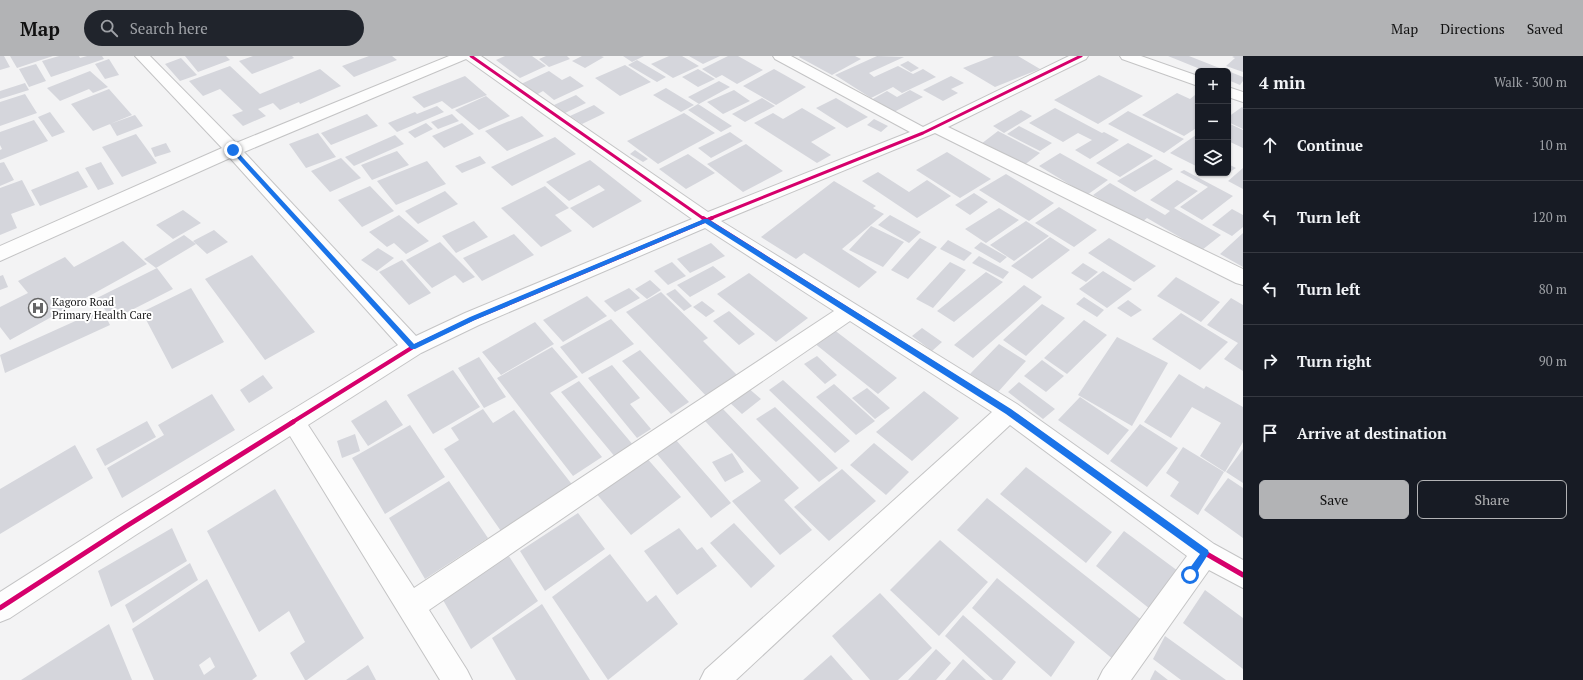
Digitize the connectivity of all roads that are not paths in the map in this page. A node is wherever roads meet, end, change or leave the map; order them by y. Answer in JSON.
{"nodes":[{"id":1,"x":142,"y":56,"type":"edge"},
{"id":2,"x":462,"y":56,"type":"edge"},
{"id":3,"x":471,"y":56,"type":"edge"},
{"id":4,"x":780,"y":56,"type":"edge"},
{"id":5,"x":1081,"y":56,"type":"edge"},
{"id":6,"x":1127,"y":56,"type":"edge"},
{"id":7,"x":1195,"y":80,"type":"edge"},
{"id":8,"x":1231,"y":93,"type":"edge"},
{"id":9,"x":1243,"y":97,"type":"edge"},
{"id":10,"x":929,"y":130,"type":"junction"},
{"id":11,"x":233,"y":150,"type":"junction"},
{"id":12,"x":706,"y":220,"type":"junction"},
{"id":13,"x":0,"y":254,"type":"edge"},
{"id":14,"x":1243,"y":278,"type":"edge"},
{"id":15,"x":850,"y":311,"type":"junction"},
{"id":16,"x":413,"y":347,"type":"junction"},
{"id":17,"x":1009,"y":412,"type":"junction"},
{"id":18,"x":294,"y":422,"type":"junction"},
{"id":19,"x":1205,"y":553,"type":"junction"},
{"id":20,"x":1243,"y":575,"type":"edge"},
{"id":21,"x":411,"y":606,"type":"junction"},
{"id":22,"x":0,"y":608,"type":"edge"},
{"id":23,"x":457,"y":680,"type":"edge"},
{"id":24,"x":715,"y":680,"type":"edge"},
{"id":25,"x":1113,"y":680,"type":"edge"}],
"edges":[{"from":1,"to":11,"type":"street"},
{"from":2,"to":11,"type":"street"},
{"from":3,"to":12,"type":"street"},
{"from":4,"to":10,"type":"street"},
{"from":5,"to":10,"type":"street"},
{"from":6,"to":7,"type":"street"},
{"from":8,"to":9,"type":"street"},
{"from":10,"to":12,"type":"street"},
{"from":10,"to":14,"type":"street"},
{"from":11,"to":13,"type":"street"},
{"from":11,"to":16,"type":"street"},
{"from":12,"to":15,"type":"street"},
{"from":12,"to":16,"type":"street"},
{"from":15,"to":17,"type":"street"},
{"from":15,"to":21,"type":"street"},
{"from":16,"to":18,"type":"street"},
{"from":17,"to":19,"type":"street"},
{"from":17,"to":24,"type":"street"},
{"from":18,"to":21,"type":"street"},
{"from":18,"to":22,"type":"street"},
{"from":19,"to":20,"type":"street"},
{"from":19,"to":25,"type":"street"},
{"from":21,"to":23,"type":"street"}]}
